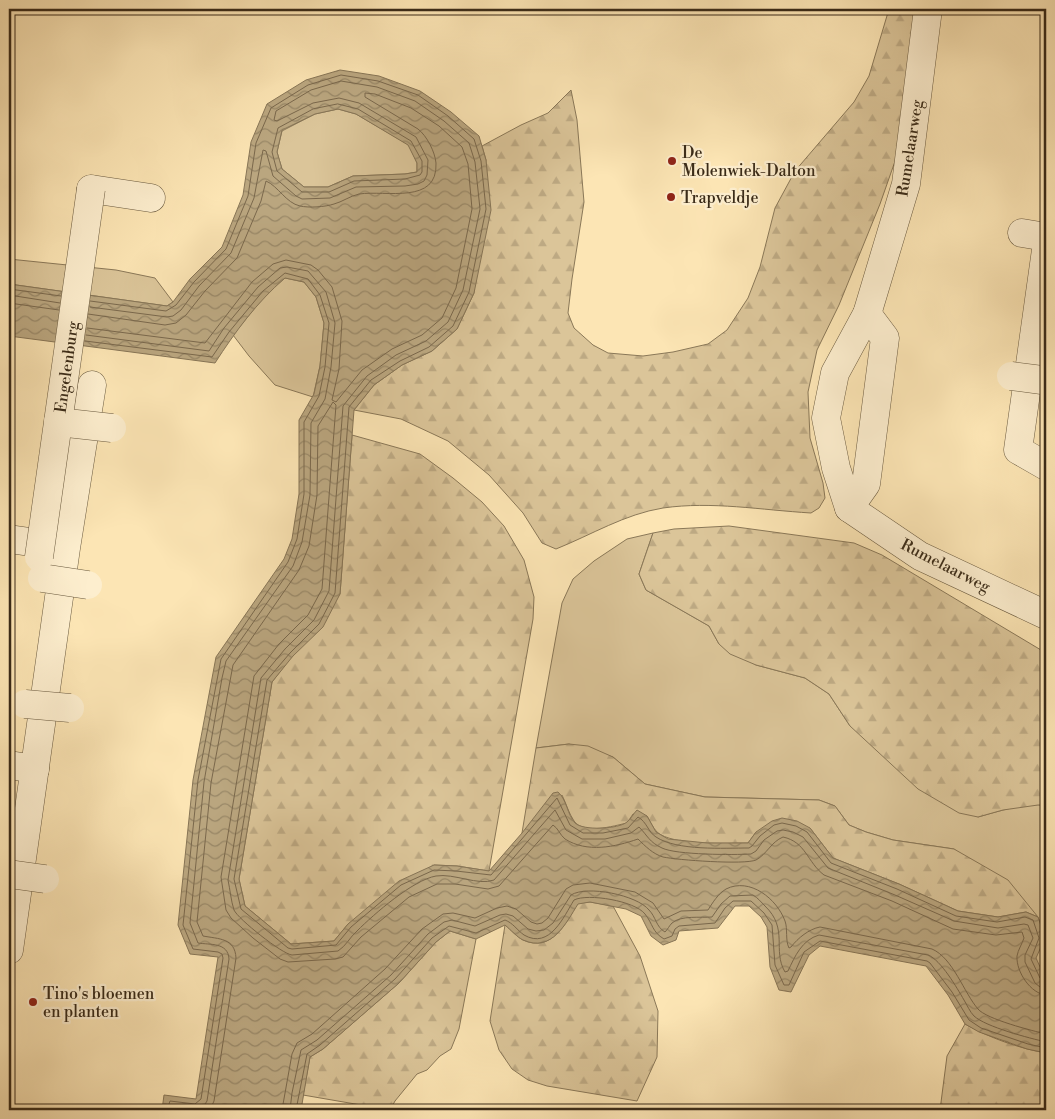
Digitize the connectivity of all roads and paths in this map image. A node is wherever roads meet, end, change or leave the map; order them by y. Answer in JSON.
{"nodes":[{"id":1,"x":928,"y":9,"type":"edge"},
{"id":2,"x":151,"y":198,"type":"dead end"},
{"id":3,"x":1046,"y":250,"type":"edge"},
{"id":4,"x":867,"y":314,"type":"junction"},
{"id":5,"x":1011,"y":376,"type":"dead end"},
{"id":6,"x":1042,"y":380,"type":"dead end"},
{"id":7,"x":92,"y":385,"type":"dead end"},
{"id":8,"x":58,"y":422,"type":"junction"},
{"id":9,"x":112,"y":428,"type":"dead end"},
{"id":10,"x":1046,"y":466,"type":"edge"},
{"id":11,"x":849,"y":508,"type":"junction"},
{"id":12,"x":9,"y":539,"type":"edge"},
{"id":13,"x":66,"y":548,"type":"junction"},
{"id":14,"x":88,"y":585,"type":"dead end"},
{"id":15,"x":1046,"y":615,"type":"edge"},
{"id":16,"x":25,"y":704,"type":"dead end"},
{"id":17,"x":70,"y":708,"type":"dead end"},
{"id":18,"x":22,"y":767,"type":"edge"},
{"id":19,"x":9,"y":874,"type":"edge"},
{"id":20,"x":45,"y":878,"type":"dead end"},
{"id":21,"x":9,"y":950,"type":"edge"}],
"edges":[{"from":1,"to":4,"type":"street","name":"Rumelaarweg"},
{"from":2,"to":8,"type":"street","name":"Engelenburg","bridge":true},
{"from":3,"to":10,"type":"street"},
{"from":4,"to":11,"type":"street","name":"Rumelaarweg"},
{"from":4,"to":11,"type":"street"},
{"from":5,"to":6,"type":"street","bridge":true},
{"from":7,"to":13,"type":"street","name":"Engelenburg"},
{"from":8,"to":9,"type":"street","bridge":true},
{"from":8,"to":14,"type":"street","name":"Engelenburg","bridge":true},
{"from":11,"to":15,"type":"street","name":"Rumelaarweg"},
{"from":12,"to":13,"type":"street"},
{"from":13,"to":18,"type":"street","name":"Engelenburg"},
{"from":16,"to":17,"type":"street","bridge":true},
{"from":18,"to":21,"type":"street","name":"Engelenburg"},
{"from":19,"to":20,"type":"street","bridge":true}]}
